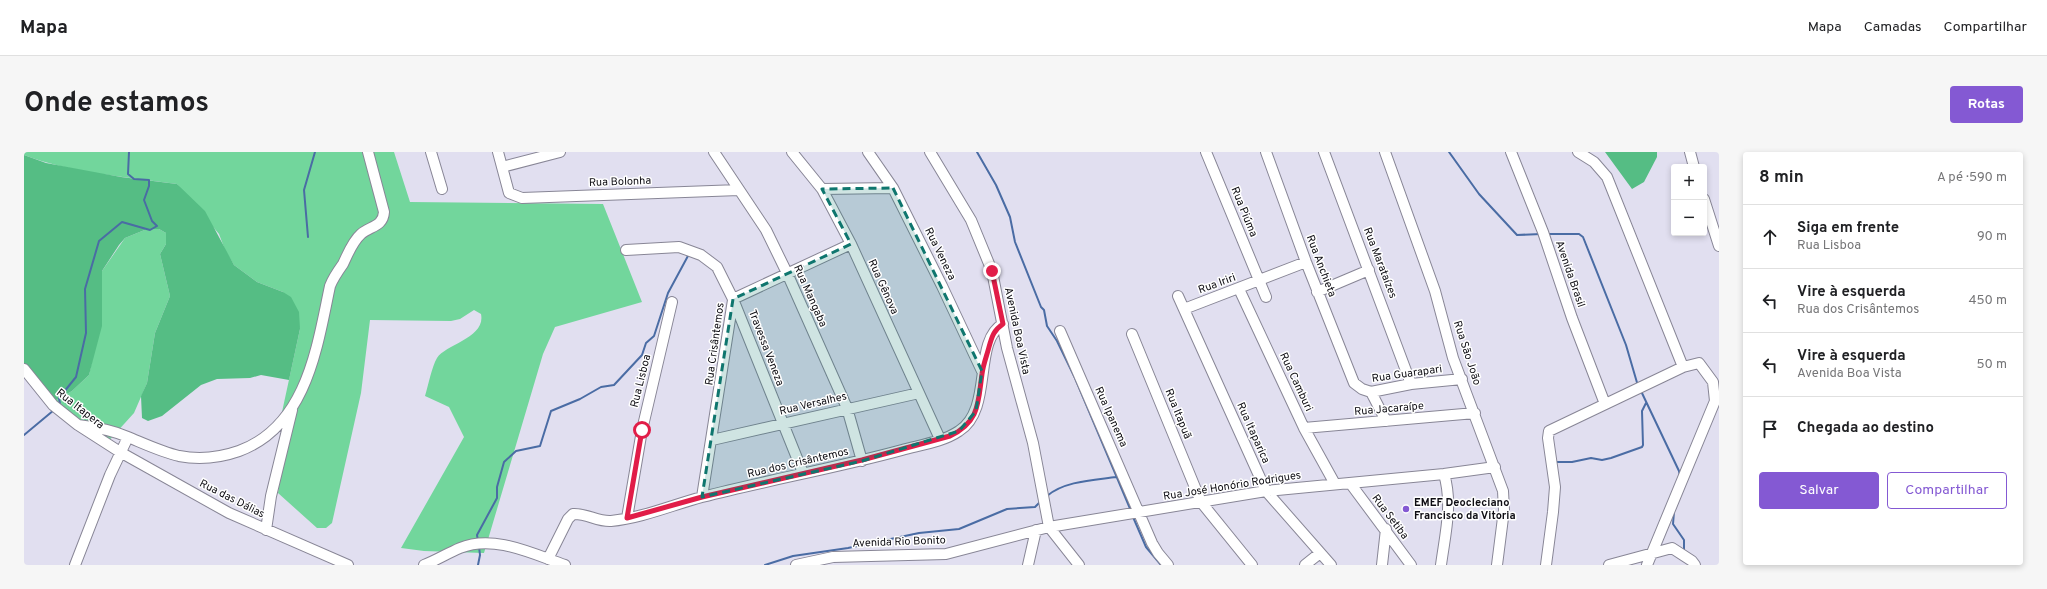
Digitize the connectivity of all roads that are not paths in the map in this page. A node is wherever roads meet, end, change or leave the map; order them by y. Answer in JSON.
{"nodes":[{"id":1,"x":368,"y":152,"type":"edge"},
{"id":2,"x":431,"y":152,"type":"edge"},
{"id":3,"x":498,"y":152,"type":"edge"},
{"id":4,"x":560,"y":152,"type":"edge"},
{"id":5,"x":714,"y":152,"type":"edge"},
{"id":6,"x":792,"y":152,"type":"edge"},
{"id":7,"x":868,"y":152,"type":"edge"},
{"id":8,"x":930,"y":152,"type":"edge"},
{"id":9,"x":1206,"y":152,"type":"edge"},
{"id":10,"x":1266,"y":152,"type":"edge"},
{"id":11,"x":1324,"y":152,"type":"edge"},
{"id":12,"x":1385,"y":152,"type":"edge"},
{"id":13,"x":1511,"y":152,"type":"edge"},
{"id":14,"x":1578,"y":152,"type":"edge"},
{"id":15,"x":1690,"y":152,"type":"edge"},
{"id":16,"x":1693,"y":164,"type":"edge"},
{"id":17,"x":502,"y":167,"type":"junction"},
{"id":18,"x":893,"y":188,"type":"junction"},
{"id":19,"x":442,"y":189,"type":"dead end"},
{"id":20,"x":822,"y":189,"type":"junction"},
{"id":21,"x":739,"y":190,"type":"junction"},
{"id":22,"x":1704,"y":200,"type":"edge"},
{"id":23,"x":851,"y":244,"type":"junction"},
{"id":24,"x":1719,"y":246,"type":"edge"},
{"id":25,"x":626,"y":250,"type":"dead end"},
{"id":26,"x":1306,"y":262,"type":"junction"},
{"id":27,"x":1370,"y":270,"type":"junction"},
{"id":28,"x":787,"y":273,"type":"junction"},
{"id":29,"x":1259,"y":281,"type":"junction"},
{"id":30,"x":1238,"y":289,"type":"junction"},
{"id":31,"x":1318,"y":292,"type":"junction"},
{"id":32,"x":1178,"y":296,"type":"dead end"},
{"id":33,"x":1266,"y":297,"type":"dead end"},
{"id":34,"x":733,"y":299,"type":"junction"},
{"id":35,"x":672,"y":302,"type":"dead end"},
{"id":36,"x":1184,"y":309,"type":"junction"},
{"id":37,"x":1003,"y":324,"type":"junction"},
{"id":38,"x":1060,"y":330,"type":"dead end"},
{"id":39,"x":1132,"y":334,"type":"dead end"},
{"id":40,"x":1683,"y":367,"type":"junction"},
{"id":41,"x":24,"y":369,"type":"edge"},
{"id":42,"x":982,"y":371,"type":"junction"},
{"id":43,"x":1462,"y":379,"type":"junction"},
{"id":44,"x":1411,"y":384,"type":"junction"},
{"id":45,"x":1357,"y":386,"type":"joint"},
{"id":46,"x":1372,"y":392,"type":"junction"},
{"id":47,"x":919,"y":393,"type":"junction"},
{"id":48,"x":1605,"y":404,"type":"junction"},
{"id":49,"x":293,"y":406,"type":"junction"},
{"id":50,"x":848,"y":408,"type":"junction"},
{"id":51,"x":1475,"y":413,"type":"junction"},
{"id":52,"x":1386,"y":421,"type":"junction"},
{"id":53,"x":783,"y":423,"type":"junction"},
{"id":54,"x":78,"y":425,"type":"junction"},
{"id":55,"x":1304,"y":428,"type":"junction"},
{"id":56,"x":128,"y":437,"type":"junction"},
{"id":57,"x":940,"y":439,"type":"junction"},
{"id":58,"x":712,"y":440,"type":"junction"},
{"id":59,"x":110,"y":446,"type":"joint"},
{"id":60,"x":120,"y":452,"type":"junction"},
{"id":61,"x":862,"y":460,"type":"junction"},
{"id":62,"x":1495,"y":467,"type":"junction"},
{"id":63,"x":803,"y":473,"type":"junction"},
{"id":64,"x":1444,"y":474,"type":"junction"},
{"id":65,"x":1350,"y":483,"type":"junction"},
{"id":66,"x":1335,"y":484,"type":"junction"},
{"id":67,"x":1266,"y":491,"type":"junction"},
{"id":68,"x":702,"y":497,"type":"junction"},
{"id":69,"x":1201,"y":502,"type":"junction"},
{"id":70,"x":1139,"y":513,"type":"junction"},
{"id":71,"x":627,"y":518,"type":"junction"},
{"id":72,"x":1049,"y":527,"type":"junction"},
{"id":73,"x":1386,"y":529,"type":"junction"},
{"id":74,"x":266,"y":530,"type":"junction"},
{"id":75,"x":1036,"y":530,"type":"junction"},
{"id":76,"x":1320,"y":553,"type":"junction"},
{"id":77,"x":1652,"y":554,"type":"junction"},
{"id":78,"x":548,"y":559,"type":"junction"},
{"id":79,"x":327,"y":561,"type":"edge"},
{"id":80,"x":437,"y":562,"type":"edge"},
{"id":81,"x":1633,"y":562,"type":"edge"},
{"id":82,"x":75,"y":565,"type":"edge"},
{"id":83,"x":348,"y":565,"type":"edge"},
{"id":84,"x":424,"y":565,"type":"edge"},
{"id":85,"x":565,"y":565,"type":"edge"},
{"id":86,"x":796,"y":565,"type":"edge"},
{"id":87,"x":1028,"y":565,"type":"edge"},
{"id":88,"x":1079,"y":565,"type":"edge"},
{"id":89,"x":1168,"y":565,"type":"edge"},
{"id":90,"x":1252,"y":565,"type":"edge"},
{"id":91,"x":1305,"y":565,"type":"edge"},
{"id":92,"x":1331,"y":565,"type":"edge"},
{"id":93,"x":1382,"y":565,"type":"edge"},
{"id":94,"x":1411,"y":565,"type":"edge"},
{"id":95,"x":1441,"y":565,"type":"edge"},
{"id":96,"x":1497,"y":565,"type":"edge"},
{"id":97,"x":1546,"y":565,"type":"edge"},
{"id":98,"x":1609,"y":565,"type":"edge"},
{"id":99,"x":1647,"y":565,"type":"edge"},
{"id":100,"x":1695,"y":565,"type":"edge"}],
"edges":[{"from":1,"to":49,"type":"street"},
{"from":2,"to":19,"type":"street"},
{"from":3,"to":17,"type":"street"},
{"from":4,"to":17,"type":"street"},
{"from":5,"to":21,"type":"street","name":"Rua Mangaba"},
{"from":6,"to":20,"type":"street","name":"Rua Gênova"},
{"from":7,"to":18,"type":"street","name":"Rua Veneza"},
{"from":8,"to":37,"type":"street","name":"Avenida Boa Vista"},
{"from":9,"to":29,"type":"street","name":"Rua Piúma"},
{"from":10,"to":26,"type":"street","name":"Rua Anchieta"},
{"from":11,"to":27,"type":"street","name":"Rua Marataízes"},
{"from":12,"to":43,"type":"street","name":"Rua São João"},
{"from":13,"to":48,"type":"street","name":"Avenida Brasil"},
{"from":14,"to":40,"type":"street"},
{"from":15,"to":16,"type":"street"},
{"from":17,"to":21,"type":"street","name":"Rua Bolonha"},
{"from":18,"to":20,"type":"street"},
{"from":18,"to":42,"type":"street","name":"Rua Veneza"},
{"from":20,"to":23,"type":"street","name":"Rua Gênova"},
{"from":21,"to":28,"type":"street","name":"Rua Mangaba"},
{"from":22,"to":24,"type":"street"},
{"from":23,"to":28,"type":"street","name":"Rua Crisântemos"},
{"from":23,"to":47,"type":"street","name":"Rua Gênova"},
{"from":25,"to":34,"type":"street","name":"Travessa Veneza"},
{"from":26,"to":29,"type":"street"},
{"from":26,"to":31,"type":"street","name":"Rua Anchieta"},
{"from":27,"to":31,"type":"street"},
{"from":27,"to":44,"type":"street","name":"Rua Marataízes"},
{"from":28,"to":34,"type":"street","name":"Rua Crisântemos"},
{"from":28,"to":50,"type":"street","name":"Rua Mangaba"},
{"from":29,"to":30,"type":"street","name":"Rua Iriri"},
{"from":29,"to":33,"type":"street","name":"Rua Piúma"},
{"from":30,"to":36,"type":"street","name":"Rua Iriri"},
{"from":30,"to":55,"type":"street","name":"Rua Camburi"},
{"from":31,"to":45,"type":"street","name":"Rua Anchieta"},
{"from":32,"to":36,"type":"street","name":"Rua Itaparica"},
{"from":34,"to":53,"type":"street","name":"Travessa Veneza"},
{"from":34,"to":58,"type":"street","name":"Rua Crisântemos"},
{"from":35,"to":71,"type":"street","name":"Rua Lisboa"},
{"from":36,"to":67,"type":"street","name":"Rua Itaparica"},
{"from":37,"to":42,"type":"street","name":"Rua dos Crisântemos"},
{"from":37,"to":72,"type":"street","name":"Avenida Boa Vista"},
{"from":38,"to":70,"type":"street","name":"Rua Ipanema"},
{"from":39,"to":69,"type":"street","name":"Rua Itapuã"},
{"from":40,"to":48,"type":"street"},
{"from":40,"to":77,"type":"street"},
{"from":41,"to":54,"type":"street","name":"Rua Itapera"},
{"from":42,"to":57,"type":"street","name":"Rua dos Crisântemos"},
{"from":43,"to":44,"type":"street","name":"Rua Guarapari"},
{"from":43,"to":51,"type":"street","name":"Rua São João"},
{"from":44,"to":46,"type":"street","name":"Rua Guarapari"},
{"from":45,"to":46,"type":"street","name":"Rua Guarapari"},
{"from":46,"to":52,"type":"street"},
{"from":47,"to":50,"type":"street","name":"Rua Versalhes"},
{"from":47,"to":57,"type":"street","name":"Rua Gênova"},
{"from":48,"to":97,"type":"street"},
{"from":49,"to":56,"type":"street"},
{"from":49,"to":74,"type":"street"},
{"from":50,"to":53,"type":"street","name":"Rua Versalhes"},
{"from":50,"to":61,"type":"street","name":"Rua Mangaba"},
{"from":51,"to":52,"type":"street","name":"Rua Jacaraípe"},
{"from":51,"to":62,"type":"street","name":"Rua São João"},
{"from":52,"to":55,"type":"street","name":"Rua Jacaraípe"},
{"from":53,"to":58,"type":"street","name":"Rua Versalhes"},
{"from":53,"to":63,"type":"street","name":"Travessa Veneza"},
{"from":54,"to":56,"type":"street"},
{"from":54,"to":59,"type":"street","name":"Rua Itapera"},
{"from":55,"to":66,"type":"street","name":"Rua Camburi"},
{"from":56,"to":60,"type":"street"},
{"from":57,"to":61,"type":"street","name":"Rua dos Crisântemos"},
{"from":58,"to":68,"type":"street","name":"Rua Crisântemos"},
{"from":59,"to":60,"type":"street","name":"Rua das Dálias"},
{"from":60,"to":74,"type":"street","name":"Rua das Dálias"},
{"from":60,"to":82,"type":"street"},
{"from":61,"to":63,"type":"street","name":"Rua dos Crisântemos"},
{"from":62,"to":64,"type":"street","name":"Rua José Honório Rodrigues"},
{"from":62,"to":96,"type":"street","name":"Rua São João"},
{"from":63,"to":68,"type":"street","name":"Rua dos Crisântemos"},
{"from":64,"to":65,"type":"street","name":"Rua José Honório Rodrigues"},
{"from":64,"to":95,"type":"street"},
{"from":65,"to":66,"type":"street","name":"Rua José Honório Rodrigues"},
{"from":65,"to":73,"type":"street","name":"Rua Setiba"},
{"from":66,"to":67,"type":"street","name":"Rua José Honório Rodrigues"},
{"from":67,"to":69,"type":"street","name":"Rua José Honório Rodrigues"},
{"from":67,"to":76,"type":"street","name":"Rua Itaparica"},
{"from":68,"to":71,"type":"street","name":"Rua dos Crisântemos"},
{"from":69,"to":70,"type":"street","name":"Rua José Honório Rodrigues"},
{"from":69,"to":90,"type":"street"},
{"from":70,"to":72,"type":"street","name":"Rua José Honório Rodrigues"},
{"from":70,"to":89,"type":"street","name":"Rua Ipanema"},
{"from":71,"to":78,"type":"street","name":"Rua dos Crisântemos"},
{"from":72,"to":75,"type":"street","name":"Avenida Rio Bonito"},
{"from":72,"to":88,"type":"street"},
{"from":73,"to":93,"type":"street"},
{"from":73,"to":94,"type":"street","name":"Rua Setiba"},
{"from":74,"to":79,"type":"street","name":"Rua das Dálias"},
{"from":75,"to":86,"type":"street","name":"Avenida Rio Bonito"},
{"from":75,"to":87,"type":"street"},
{"from":76,"to":91,"type":"street"},
{"from":76,"to":92,"type":"street","name":"Rua Itaparica"},
{"from":77,"to":81,"type":"street"},
{"from":77,"to":99,"type":"street"},
{"from":77,"to":100,"type":"street"},
{"from":78,"to":80,"type":"street"},
{"from":78,"to":85,"type":"street"},
{"from":79,"to":83,"type":"street","name":"Rua das Dálias"},
{"from":80,"to":84,"type":"street"},
{"from":81,"to":98,"type":"street"}]}
